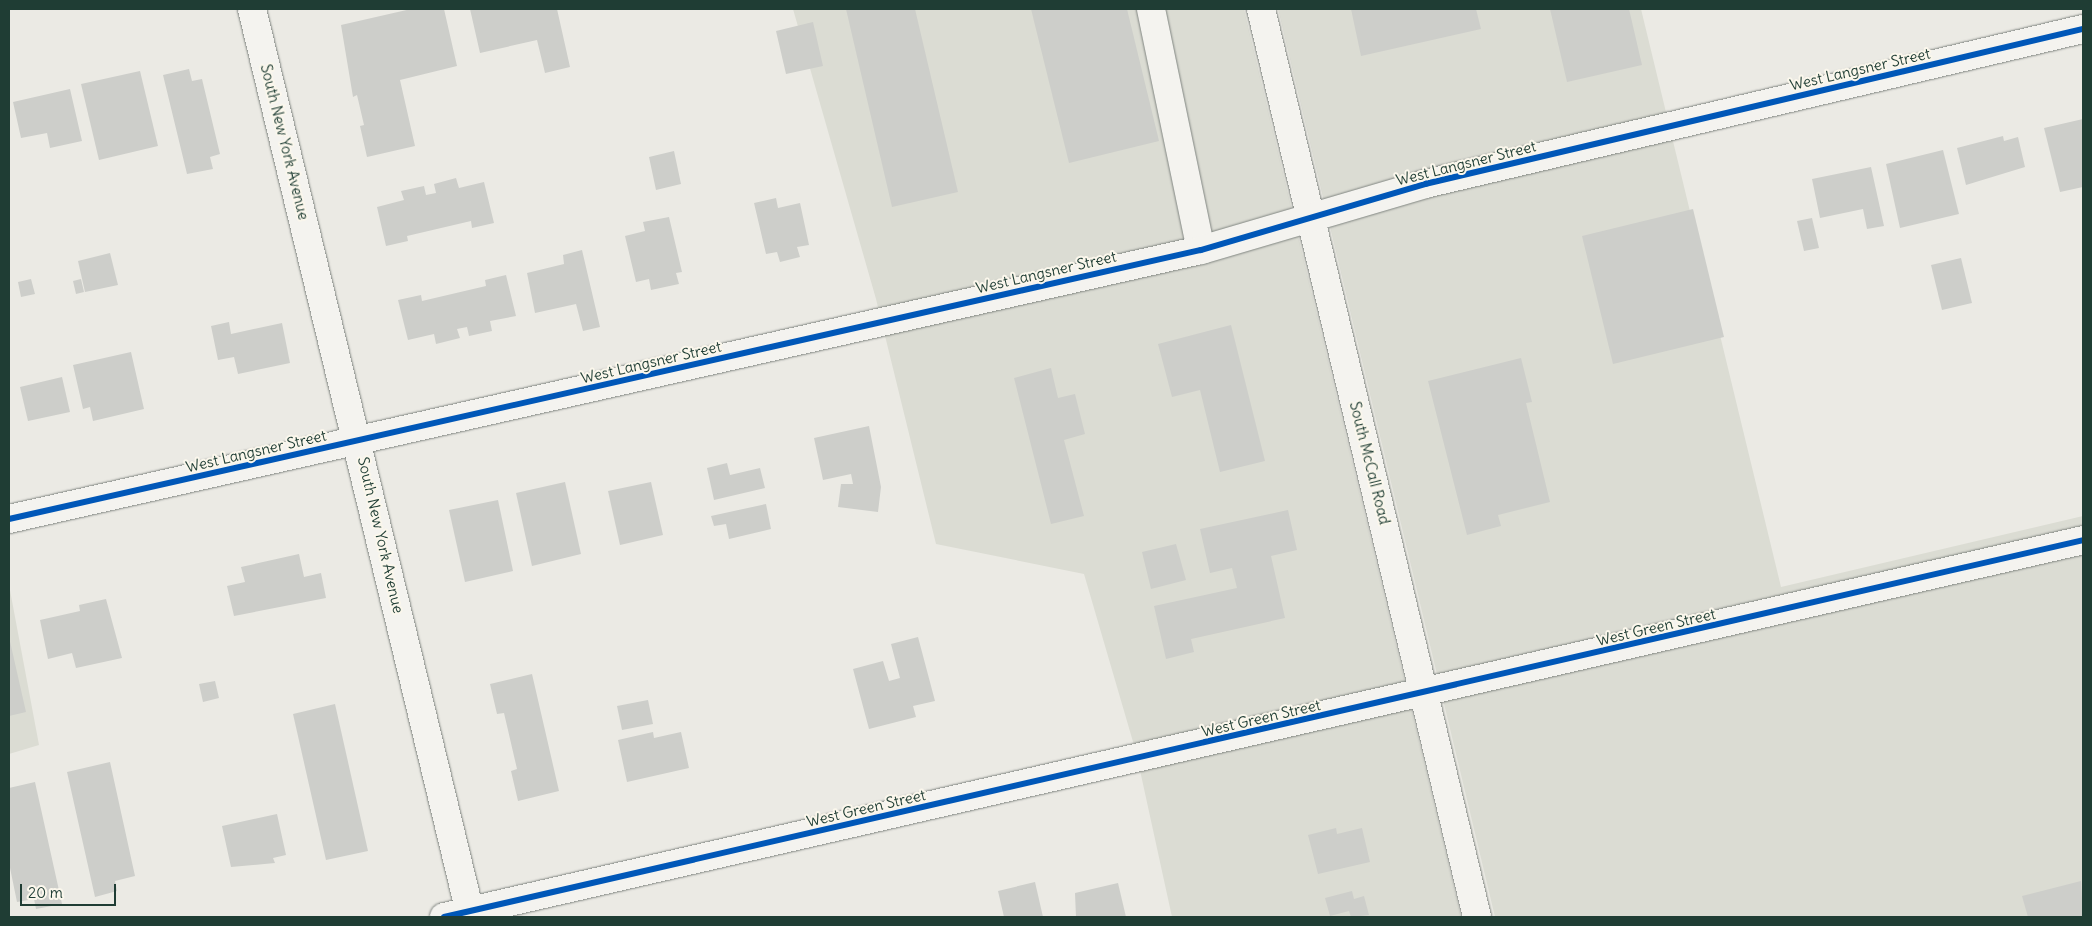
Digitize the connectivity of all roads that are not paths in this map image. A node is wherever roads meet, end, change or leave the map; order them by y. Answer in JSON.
{"nodes":[{"id":1,"x":252,"y":9,"type":"edge"},
{"id":2,"x":1151,"y":9,"type":"edge"},
{"id":3,"x":1261,"y":9,"type":"edge"},
{"id":4,"x":2083,"y":29,"type":"edge"},
{"id":5,"x":1311,"y":220,"type":"junction"},
{"id":6,"x":1201,"y":250,"type":"junction"},
{"id":7,"x":359,"y":441,"type":"junction"},
{"id":8,"x":9,"y":518,"type":"edge"},
{"id":9,"x":2083,"y":540,"type":"edge"},
{"id":10,"x":1426,"y":694,"type":"junction"},
{"id":11,"x":462,"y":915,"type":"edge"},
{"id":12,"x":1477,"y":917,"type":"edge"}],
"edges":[{"from":1,"to":7,"type":"street","name":"South New York Avenue"},
{"from":2,"to":6,"type":"street"},
{"from":3,"to":5,"type":"street","name":"South McCall Road"},
{"from":4,"to":5,"type":"street","name":"West Langsner Street"},
{"from":5,"to":6,"type":"street","name":"West Langsner Street"},
{"from":5,"to":10,"type":"street","name":"South McCall Road"},
{"from":6,"to":7,"type":"street","name":"West Langsner Street"},
{"from":7,"to":8,"type":"street","name":"West Langsner Street"},
{"from":7,"to":11,"type":"street","name":"South New York Avenue"},
{"from":9,"to":10,"type":"street","name":"West Green Street"},
{"from":10,"to":11,"type":"street","name":"West Green Street"},
{"from":10,"to":12,"type":"street","name":"South McCall Road"}]}
